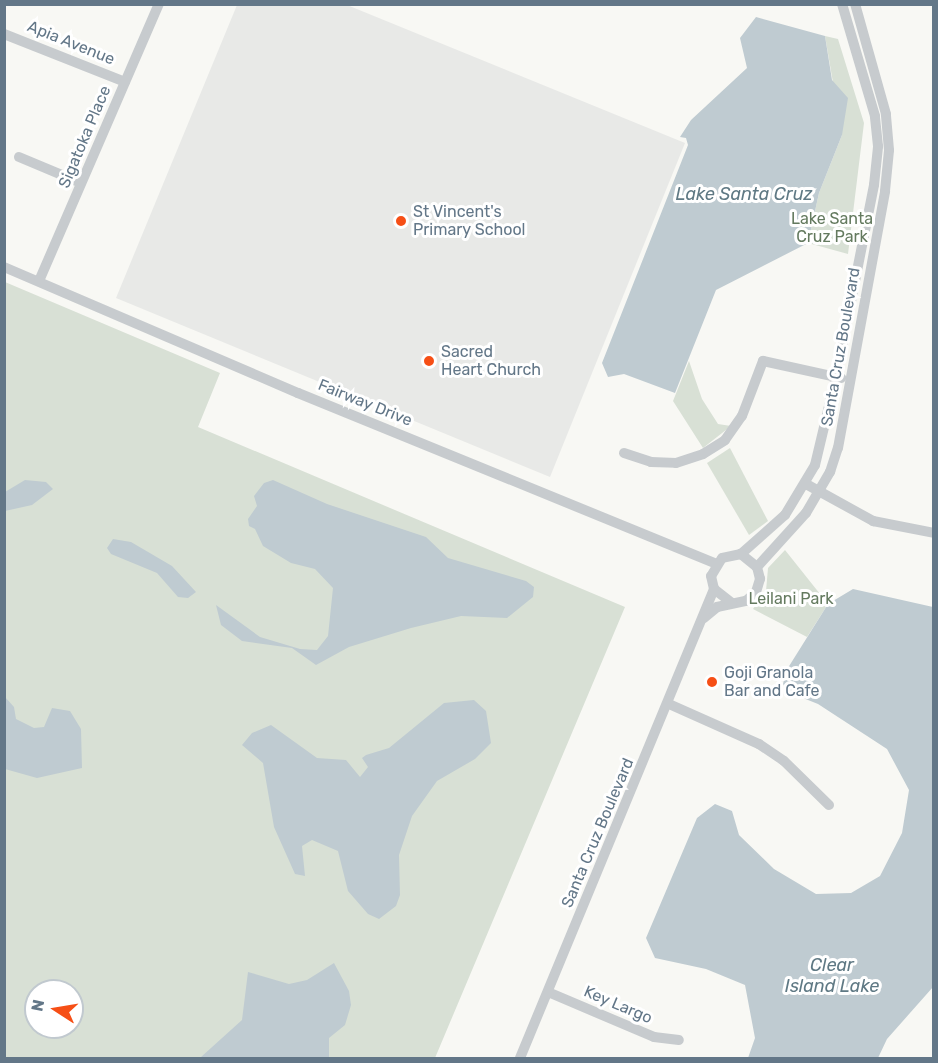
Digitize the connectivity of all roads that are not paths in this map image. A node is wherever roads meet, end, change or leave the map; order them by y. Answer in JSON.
{"nodes":[{"id":1,"x":159,"y":4,"type":"edge"},
{"id":2,"x":842,"y":4,"type":"edge"},
{"id":3,"x":855,"y":4,"type":"edge"},
{"id":4,"x":4,"y":34,"type":"edge"},
{"id":5,"x":125,"y":82,"type":"junction"},
{"id":6,"x":19,"y":157,"type":"dead end"},
{"id":7,"x":81,"y":183,"type":"junction"},
{"id":8,"x":4,"y":267,"type":"edge"},
{"id":9,"x":39,"y":282,"type":"junction"},
{"id":10,"x":837,"y":377,"type":"junction"},
{"id":11,"x":850,"y":379,"type":"junction"},
{"id":12,"x":624,"y":453,"type":"dead end"},
{"id":13,"x":806,"y":484,"type":"junction"},
{"id":14,"x":821,"y":492,"type":"junction"},
{"id":15,"x":933,"y":533,"type":"edge"},
{"id":16,"x":741,"y":554,"type":"junction"},
{"id":17,"x":716,"y":564,"type":"junction"},
{"id":18,"x":758,"y":567,"type":"junction"},
{"id":19,"x":714,"y":589,"type":"junction"},
{"id":20,"x":732,"y":603,"type":"junction"},
{"id":21,"x":704,"y":619,"type":"junction"},
{"id":22,"x":669,"y":704,"type":"junction"},
{"id":23,"x":829,"y":805,"type":"dead end"},
{"id":24,"x":548,"y":992,"type":"junction"},
{"id":25,"x":679,"y":1040,"type":"dead end"},
{"id":26,"x":520,"y":1059,"type":"edge"}],
"edges":[{"from":1,"to":5,"type":"street","name":"Sigatoka Place"},
{"from":2,"to":10,"type":"street","name":"Santa Cruz Boulevard"},
{"from":3,"to":11,"type":"street","name":"Santa Cruz Boulevard"},
{"from":4,"to":5,"type":"street","name":"Apia Avenue"},
{"from":5,"to":7,"type":"street","name":"Sigatoka Place"},
{"from":6,"to":7,"type":"street"},
{"from":7,"to":9,"type":"street","name":"Sigatoka Place"},
{"from":8,"to":9,"type":"street","name":"Fairway Drive"},
{"from":9,"to":17,"type":"street","name":"Fairway Drive"},
{"from":10,"to":11,"type":"street"},
{"from":10,"to":12,"type":"street"},
{"from":10,"to":13,"type":"street","name":"Santa Cruz Boulevard"},
{"from":11,"to":14,"type":"street","name":"Santa Cruz Boulevard"},
{"from":13,"to":14,"type":"street"},
{"from":13,"to":16,"type":"street","name":"Santa Cruz Boulevard"},
{"from":14,"to":15,"type":"street"},
{"from":14,"to":18,"type":"street","name":"Santa Cruz Boulevard"},
{"from":16,"to":17,"type":"street"},
{"from":16,"to":18,"type":"street"},
{"from":17,"to":19,"type":"street"},
{"from":18,"to":20,"type":"street"},
{"from":19,"to":20,"type":"street"},
{"from":19,"to":21,"type":"street","name":"Santa Cruz Boulevard"},
{"from":20,"to":21,"type":"street"},
{"from":21,"to":22,"type":"street","name":"Santa Cruz Boulevard"},
{"from":22,"to":23,"type":"street"},
{"from":22,"to":24,"type":"street","name":"Santa Cruz Boulevard"},
{"from":24,"to":25,"type":"street","name":"Key Largo"},
{"from":24,"to":26,"type":"street","name":"Santa Cruz Boulevard"}]}
